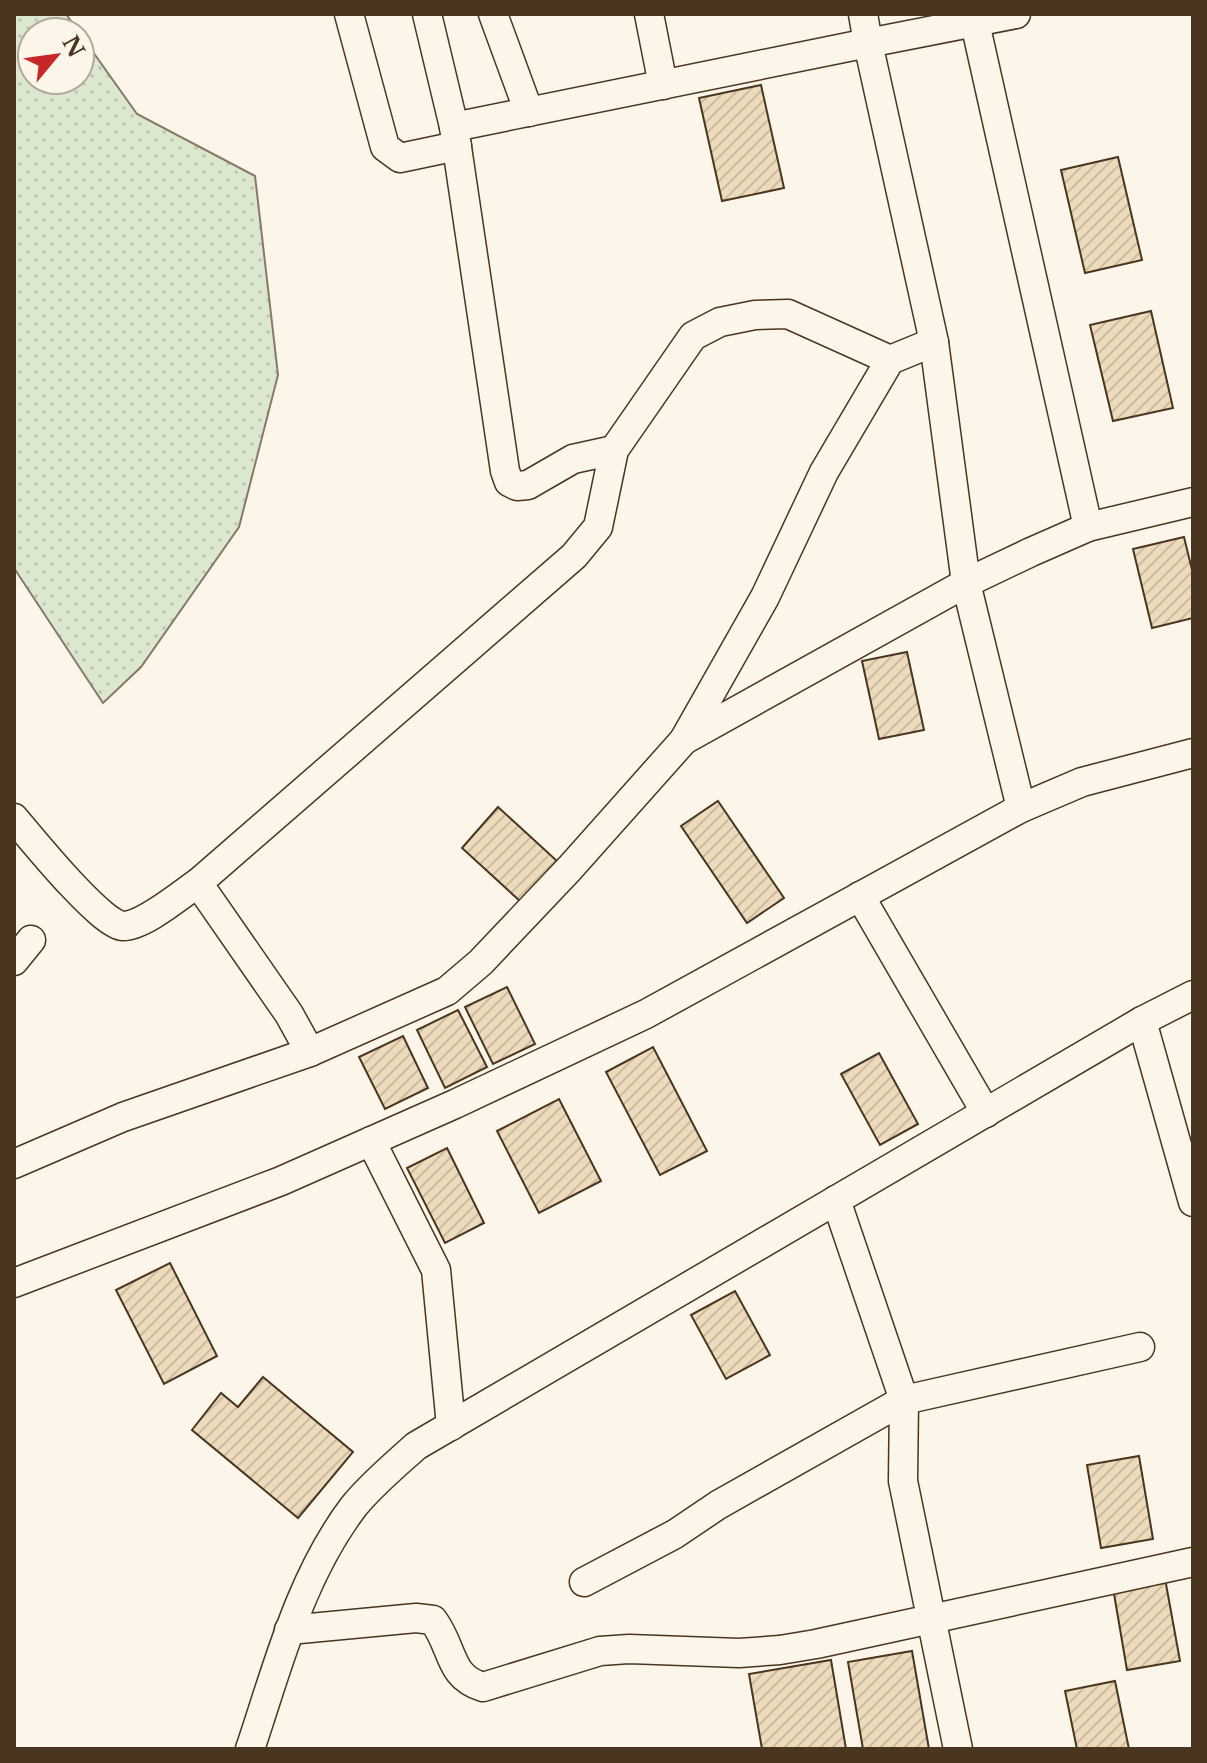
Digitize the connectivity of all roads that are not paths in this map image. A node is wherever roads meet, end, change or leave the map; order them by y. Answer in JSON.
{"nodes":[{"id":1,"x":349,"y":14,"type":"edge"},
{"id":2,"x":427,"y":14,"type":"edge"},
{"id":3,"x":493,"y":14,"type":"edge"},
{"id":4,"x":649,"y":14,"type":"edge"},
{"id":5,"x":863,"y":14,"type":"edge"},
{"id":6,"x":1016,"y":14,"type":"edge"},
{"id":7,"x":975,"y":23,"type":"junction"},
{"id":8,"x":868,"y":43,"type":"junction"},
{"id":9,"x":663,"y":85,"type":"junction"},
{"id":10,"x":529,"y":112,"type":"junction"},
{"id":11,"x":456,"y":136,"type":"junction"},
{"id":12,"x":934,"y":342,"type":"junction"},
{"id":13,"x":890,"y":360,"type":"junction"},
{"id":14,"x":614,"y":450,"type":"junction"},
{"id":15,"x":1193,"y":502,"type":"edge"},
{"id":16,"x":1088,"y":527,"type":"junction"},
{"id":17,"x":966,"y":583,"type":"junction"},
{"id":18,"x":684,"y":740,"type":"junction"},
{"id":19,"x":1193,"y":753,"type":"edge"},
{"id":20,"x":1021,"y":808,"type":"junction"},
{"id":21,"x":14,"y":818,"type":"edge"},
{"id":22,"x":198,"y":883,"type":"junction"},
{"id":23,"x":860,"y":896,"type":"junction"},
{"id":24,"x":1193,"y":995,"type":"edge"},
{"id":25,"x":1142,"y":1021,"type":"junction"},
{"id":26,"x":310,"y":1052,"type":"junction"},
{"id":27,"x":986,"y":1113,"type":"junction"},
{"id":28,"x":371,"y":1141,"type":"junction"},
{"id":29,"x":14,"y":1164,"type":"edge"},
{"id":30,"x":836,"y":1200,"type":"junction"},
{"id":31,"x":1193,"y":1202,"type":"edge"},
{"id":32,"x":14,"y":1283,"type":"edge"},
{"id":33,"x":1140,"y":1347,"type":"dead end"},
{"id":34,"x":904,"y":1400,"type":"junction"},
{"id":35,"x":451,"y":1426,"type":"junction"},
{"id":36,"x":1193,"y":1562,"type":"edge"},
{"id":37,"x":584,"y":1582,"type":"dead end"},
{"id":38,"x":931,"y":1619,"type":"junction"},
{"id":39,"x":289,"y":1630,"type":"junction"},
{"id":40,"x":250,"y":1749,"type":"edge"},
{"id":41,"x":958,"y":1749,"type":"edge"}],
"edges":[{"from":1,"to":11,"type":"street"},
{"from":2,"to":11,"type":"street"},
{"from":3,"to":10,"type":"street"},
{"from":4,"to":9,"type":"street"},
{"from":5,"to":8,"type":"street"},
{"from":6,"to":7,"type":"street"},
{"from":7,"to":8,"type":"street"},
{"from":7,"to":16,"type":"street"},
{"from":8,"to":9,"type":"street"},
{"from":8,"to":12,"type":"street"},
{"from":9,"to":10,"type":"street"},
{"from":10,"to":11,"type":"street"},
{"from":11,"to":14,"type":"street"},
{"from":12,"to":13,"type":"street"},
{"from":12,"to":17,"type":"street"},
{"from":13,"to":14,"type":"street"},
{"from":13,"to":18,"type":"street"},
{"from":14,"to":22,"type":"street"},
{"from":15,"to":16,"type":"street"},
{"from":16,"to":17,"type":"street"},
{"from":17,"to":18,"type":"street"},
{"from":17,"to":20,"type":"street"},
{"from":18,"to":26,"type":"street"},
{"from":19,"to":20,"type":"street"},
{"from":20,"to":23,"type":"street"},
{"from":21,"to":22,"type":"street"},
{"from":22,"to":26,"type":"street"},
{"from":23,"to":27,"type":"street"},
{"from":23,"to":28,"type":"street"},
{"from":24,"to":25,"type":"street"},
{"from":25,"to":27,"type":"street"},
{"from":25,"to":31,"type":"street"},
{"from":26,"to":29,"type":"street"},
{"from":27,"to":30,"type":"street"},
{"from":28,"to":32,"type":"street"},
{"from":28,"to":35,"type":"street"},
{"from":30,"to":34,"type":"street"},
{"from":30,"to":35,"type":"street"},
{"from":33,"to":34,"type":"street"},
{"from":34,"to":37,"type":"street"},
{"from":34,"to":38,"type":"street"},
{"from":35,"to":39,"type":"street"},
{"from":36,"to":38,"type":"street"},
{"from":38,"to":39,"type":"street"},
{"from":38,"to":41,"type":"street"},
{"from":39,"to":40,"type":"street"}]}
